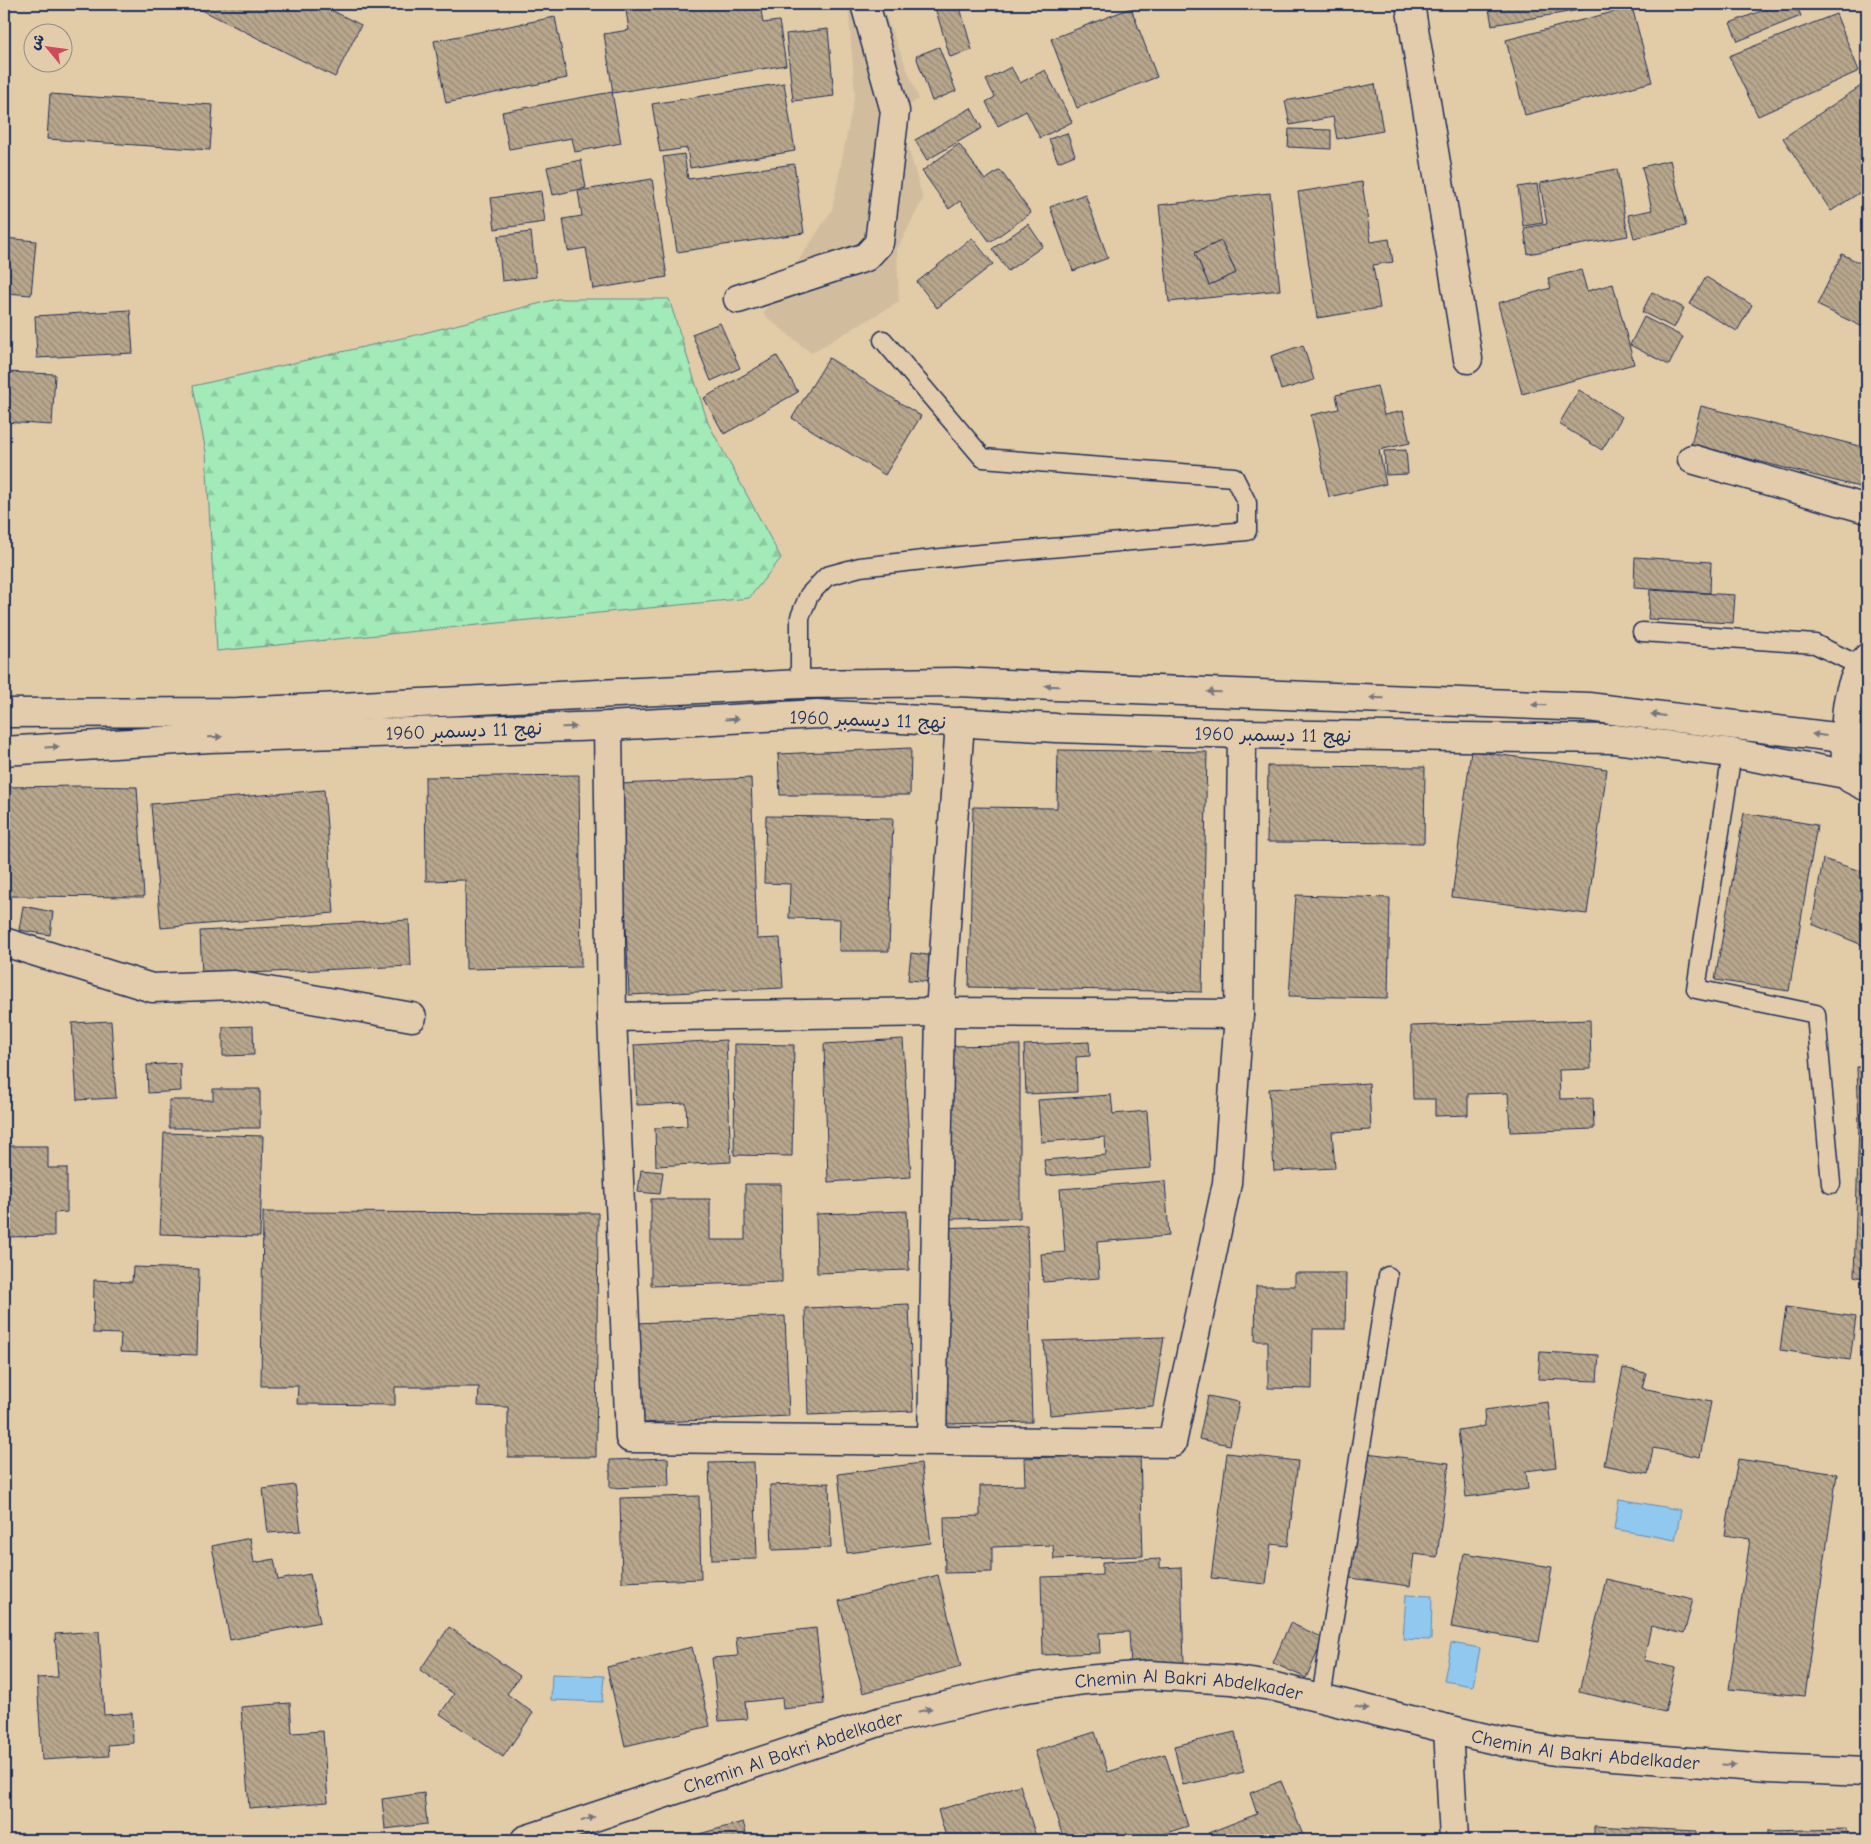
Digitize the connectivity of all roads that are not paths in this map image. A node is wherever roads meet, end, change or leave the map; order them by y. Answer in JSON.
{"nodes":[{"id":1,"x":864,"y":4,"type":"edge"},
{"id":2,"x":1410,"y":4,"type":"edge"},
{"id":3,"x":738,"y":299,"type":"dead end"},
{"id":4,"x":883,"y":340,"type":"dead end"},
{"id":5,"x":1468,"y":359,"type":"dead end"},
{"id":6,"x":1692,"y":458,"type":"dead end"},
{"id":7,"x":1867,"y":509,"type":"edge"},
{"id":8,"x":1642,"y":632,"type":"dead end"},
{"id":9,"x":1865,"y":664,"type":"edge"},
{"id":10,"x":800,"y":684,"type":"junction"},
{"id":11,"x":4,"y":713,"type":"edge"},
{"id":12,"x":960,"y":722,"type":"junction"},
{"id":13,"x":608,"y":726,"type":"junction"},
{"id":14,"x":1242,"y":734,"type":"junction"},
{"id":15,"x":1857,"y":740,"type":"edge"},
{"id":16,"x":4,"y":750,"type":"edge"},
{"id":17,"x":1732,"y":753,"type":"junction"},
{"id":18,"x":1860,"y":780,"type":"edge"},
{"id":19,"x":4,"y":942,"type":"edge"},
{"id":20,"x":940,"y":1012,"type":"junction"},
{"id":21,"x":1238,"y":1014,"type":"junction"},
{"id":22,"x":412,"y":1017,"type":"dead end"},
{"id":23,"x":612,"y":1017,"type":"junction"},
{"id":24,"x":1831,"y":1184,"type":"dead end"},
{"id":25,"x":1388,"y":1276,"type":"dead end"},
{"id":26,"x":932,"y":1440,"type":"junction"},
{"id":27,"x":1321,"y":1698,"type":"junction"},
{"id":28,"x":1448,"y":1729,"type":"junction"},
{"id":29,"x":1867,"y":1772,"type":"edge"},
{"id":30,"x":525,"y":1840,"type":"edge"},
{"id":31,"x":1454,"y":1840,"type":"edge"}],
"edges":[{"from":1,"to":3,"type":"street"},
{"from":2,"to":5,"type":"street"},
{"from":4,"to":10,"type":"lane"},
{"from":6,"to":7,"type":"street"},
{"from":8,"to":9,"type":"lane"},
{"from":9,"to":15,"type":"street"},
{"from":10,"to":11,"type":"street","name":"نهج 11 ديسمبر 1960"},
{"from":15,"to":10,"type":"street","name":"نهج 11 ديسمبر 1960","one_way":true},
{"from":13,"to":12,"type":"street","name":"نهج 11 ديسمبر 1960","one_way":true},
{"from":12,"to":14,"type":"street","name":"نهج 11 ديسمبر 1960"},
{"from":12,"to":20,"type":"street"},
{"from":16,"to":13,"type":"street","name":"نهج 11 ديسمبر 1960","one_way":true},
{"from":13,"to":23,"type":"street"},
{"from":14,"to":17,"type":"street","name":"نهج 11 ديسمبر 1960"},
{"from":14,"to":21,"type":"street"},
{"from":15,"to":18,"type":"street"},
{"from":17,"to":18,"type":"street","name":"نهج 11 ديسمبر 1960"},
{"from":17,"to":24,"type":"lane"},
{"from":19,"to":22,"type":"street"},
{"from":20,"to":21,"type":"street"},
{"from":20,"to":23,"type":"street"},
{"from":20,"to":26,"type":"street"},
{"from":21,"to":26,"type":"street"},
{"from":23,"to":26,"type":"street"},
{"from":25,"to":27,"type":"lane"},
{"from":27,"to":28,"type":"street","name":"Chemin Al Bakri Abdelkader","one_way":true},
{"from":30,"to":27,"type":"street","name":"Chemin Al Bakri Abdelkader","one_way":true},
{"from":28,"to":29,"type":"street","name":"Chemin Al Bakri Abdelkader","one_way":true},
{"from":28,"to":31,"type":"street"}]}
